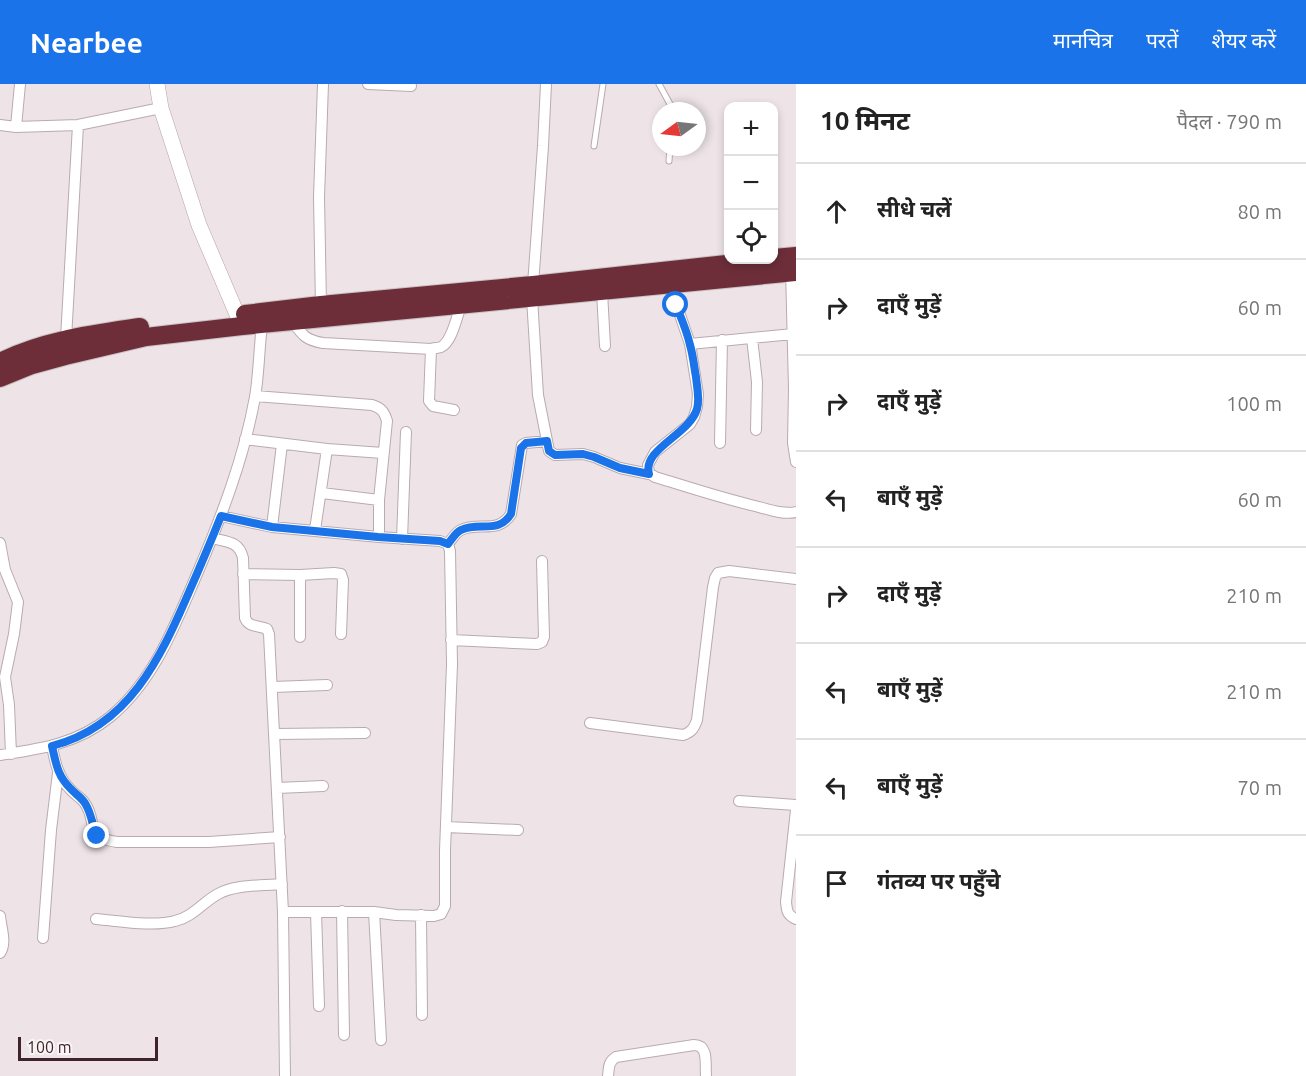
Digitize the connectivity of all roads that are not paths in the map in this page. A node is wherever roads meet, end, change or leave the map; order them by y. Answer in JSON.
{"nodes":[{"id":1,"x":20,"y":84,"type":"edge"},
{"id":2,"x":157,"y":84,"type":"edge"},
{"id":3,"x":323,"y":84,"type":"edge"},
{"id":4,"x":368,"y":84,"type":"edge"},
{"id":5,"x":546,"y":84,"type":"edge"},
{"id":6,"x":603,"y":84,"type":"edge"},
{"id":7,"x":659,"y":84,"type":"edge"},
{"id":8,"x":411,"y":86,"type":"dead end"},
{"id":9,"x":669,"y":102,"type":"edge"},
{"id":10,"x":161,"y":108,"type":"junction"},
{"id":11,"x":0,"y":125,"type":"edge"},
{"id":12,"x":78,"y":125,"type":"junction"},
{"id":13,"x":16,"y":127,"type":"junction"},
{"id":14,"x":594,"y":146,"type":"dead end"},
{"id":15,"x":669,"y":156,"type":"edge"},
{"id":16,"x":669,"y":161,"type":"dead end"},
{"id":17,"x":789,"y":263,"type":"edge"},
{"id":18,"x":734,"y":264,"type":"edge"},
{"id":19,"x":671,"y":284,"type":"junction"},
{"id":20,"x":532,"y":292,"type":"junction"},
{"id":21,"x":602,"y":292,"type":"junction"},
{"id":22,"x":321,"y":305,"type":"junction"},
{"id":23,"x":461,"y":305,"type":"junction"},
{"id":24,"x":239,"y":321,"type":"junction"},
{"id":25,"x":293,"y":322,"type":"junction"},
{"id":26,"x":262,"y":325,"type":"junction"},
{"id":27,"x":793,"y":334,"type":"junction"},
{"id":28,"x":752,"y":338,"type":"junction"},
{"id":29,"x":66,"y":339,"type":"junction"},
{"id":30,"x":722,"y":340,"type":"junction"},
{"id":31,"x":690,"y":344,"type":"junction"},
{"id":32,"x":605,"y":346,"type":"dead end"},
{"id":33,"x":431,"y":349,"type":"junction"},
{"id":34,"x":0,"y":362,"type":"edge"},
{"id":35,"x":0,"y":378,"type":"edge"},
{"id":36,"x":255,"y":396,"type":"junction"},
{"id":37,"x":454,"y":411,"type":"dead end"},
{"id":38,"x":795,"y":421,"type":"edge"},
{"id":39,"x":756,"y":430,"type":"dead end"},
{"id":40,"x":406,"y":432,"type":"dead end"},
{"id":41,"x":245,"y":440,"type":"junction"},
{"id":42,"x":547,"y":441,"type":"junction"},
{"id":43,"x":720,"y":443,"type":"dead end"},
{"id":44,"x":282,"y":444,"type":"junction"},
{"id":45,"x":327,"y":449,"type":"junction"},
{"id":46,"x":383,"y":453,"type":"junction"},
{"id":47,"x":796,"y":462,"type":"edge"},
{"id":48,"x":649,"y":474,"type":"junction"},
{"id":49,"x":322,"y":493,"type":"junction"},
{"id":50,"x":379,"y":500,"type":"junction"},
{"id":51,"x":796,"y":513,"type":"edge"},
{"id":52,"x":221,"y":516,"type":"junction"},
{"id":53,"x":272,"y":527,"type":"junction"},
{"id":54,"x":315,"y":530,"type":"junction"},
{"id":55,"x":378,"y":537,"type":"junction"},
{"id":56,"x":212,"y":538,"type":"junction"},
{"id":57,"x":402,"y":539,"type":"junction"},
{"id":58,"x":0,"y":543,"type":"edge"},
{"id":59,"x":448,"y":544,"type":"junction"},
{"id":60,"x":542,"y":561,"type":"dead end"},
{"id":61,"x":243,"y":574,"type":"junction"},
{"id":62,"x":300,"y":575,"type":"junction"},
{"id":63,"x":796,"y":579,"type":"edge"},
{"id":64,"x":341,"y":634,"type":"dead end"},
{"id":65,"x":300,"y":637,"type":"dead end"},
{"id":66,"x":451,"y":640,"type":"junction"},
{"id":67,"x":327,"y":685,"type":"dead end"},
{"id":68,"x":273,"y":687,"type":"junction"},
{"id":69,"x":590,"y":723,"type":"dead end"},
{"id":70,"x":365,"y":733,"type":"dead end"},
{"id":71,"x":274,"y":734,"type":"junction"},
{"id":72,"x":52,"y":746,"type":"junction"},
{"id":73,"x":5,"y":754,"type":"edge"},
{"id":74,"x":58,"y":773,"type":"junction"},
{"id":75,"x":323,"y":786,"type":"dead end"},
{"id":76,"x":278,"y":788,"type":"junction"},
{"id":77,"x":740,"y":801,"type":"dead end"},
{"id":78,"x":796,"y":805,"type":"edge"},
{"id":79,"x":796,"y":810,"type":"edge"},
{"id":80,"x":446,"y":827,"type":"junction"},
{"id":81,"x":518,"y":830,"type":"dead end"},
{"id":82,"x":280,"y":837,"type":"junction"},
{"id":83,"x":282,"y":884,"type":"junction"},
{"id":84,"x":342,"y":911,"type":"junction"},
{"id":85,"x":283,"y":912,"type":"junction"},
{"id":86,"x":316,"y":912,"type":"junction"},
{"id":87,"x":374,"y":912,"type":"junction"},
{"id":88,"x":420,"y":915,"type":"junction"},
{"id":89,"x":0,"y":916,"type":"edge"},
{"id":90,"x":96,"y":919,"type":"dead end"},
{"id":91,"x":796,"y":919,"type":"edge"},
{"id":92,"x":43,"y":938,"type":"dead end"},
{"id":93,"x":0,"y":953,"type":"edge"},
{"id":94,"x":320,"y":1006,"type":"dead end"},
{"id":95,"x":422,"y":1016,"type":"dead end"},
{"id":96,"x":345,"y":1035,"type":"dead end"},
{"id":97,"x":381,"y":1040,"type":"dead end"},
{"id":98,"x":285,"y":1076,"type":"edge"},
{"id":99,"x":608,"y":1076,"type":"edge"},
{"id":100,"x":706,"y":1076,"type":"edge"}],
"edges":[{"from":1,"to":13,"type":"street"},
{"from":2,"to":10,"type":"street"},
{"from":3,"to":22,"type":"street"},
{"from":4,"to":8,"type":"street"},
{"from":5,"to":20,"type":"street"},
{"from":6,"to":14,"type":"lane"},
{"from":7,"to":9,"type":"lane"},
{"from":10,"to":12,"type":"street"},
{"from":10,"to":24,"type":"street"},
{"from":11,"to":13,"type":"street"},
{"from":12,"to":13,"type":"street"},
{"from":12,"to":29,"type":"street"},
{"from":15,"to":16,"type":"lane"},
{"from":17,"to":19,"type":"highway"},
{"from":17,"to":27,"type":"street"},
{"from":18,"to":20,"type":"highway"},
{"from":19,"to":21,"type":"highway"},
{"from":19,"to":31,"type":"street"},
{"from":20,"to":21,"type":"highway"},
{"from":20,"to":22,"type":"highway"},
{"from":20,"to":23,"type":"highway"},
{"from":20,"to":42,"type":"street"},
{"from":21,"to":32,"type":"street"},
{"from":22,"to":24,"type":"highway"},
{"from":23,"to":25,"type":"highway"},
{"from":23,"to":33,"type":"street"},
{"from":24,"to":26,"type":"highway"},
{"from":24,"to":29,"type":"highway"},
{"from":24,"to":35,"type":"highway"},
{"from":25,"to":26,"type":"highway"},
{"from":25,"to":33,"type":"street"},
{"from":26,"to":36,"type":"street"},
{"from":27,"to":28,"type":"street"},
{"from":27,"to":38,"type":"street"},
{"from":28,"to":30,"type":"street"},
{"from":28,"to":39,"type":"street"},
{"from":29,"to":34,"type":"highway"},
{"from":30,"to":31,"type":"street"},
{"from":30,"to":43,"type":"street"},
{"from":31,"to":48,"type":"street"},
{"from":33,"to":37,"type":"street"},
{"from":36,"to":41,"type":"street"},
{"from":36,"to":46,"type":"street"},
{"from":38,"to":47,"type":"street"},
{"from":40,"to":57,"type":"street"},
{"from":41,"to":44,"type":"street"},
{"from":41,"to":52,"type":"street"},
{"from":42,"to":48,"type":"street"},
{"from":42,"to":59,"type":"street"},
{"from":44,"to":45,"type":"street"},
{"from":44,"to":53,"type":"street"},
{"from":45,"to":46,"type":"street"},
{"from":45,"to":49,"type":"street"},
{"from":46,"to":50,"type":"street"},
{"from":48,"to":51,"type":"street"},
{"from":49,"to":50,"type":"street"},
{"from":49,"to":54,"type":"street"},
{"from":50,"to":55,"type":"street"},
{"from":52,"to":53,"type":"street"},
{"from":52,"to":56,"type":"street"},
{"from":53,"to":54,"type":"street"},
{"from":54,"to":55,"type":"street"},
{"from":55,"to":57,"type":"street"},
{"from":56,"to":61,"type":"street"},
{"from":56,"to":72,"type":"street"},
{"from":57,"to":59,"type":"street"},
{"from":58,"to":73,"type":"street"},
{"from":59,"to":66,"type":"street"},
{"from":60,"to":66,"type":"street"},
{"from":61,"to":62,"type":"street"},
{"from":61,"to":68,"type":"street"},
{"from":62,"to":64,"type":"street"},
{"from":62,"to":65,"type":"street"},
{"from":63,"to":69,"type":"street"},
{"from":66,"to":80,"type":"street"},
{"from":67,"to":68,"type":"street"},
{"from":68,"to":71,"type":"street"},
{"from":70,"to":71,"type":"street"},
{"from":71,"to":76,"type":"street"},
{"from":72,"to":73,"type":"street"},
{"from":72,"to":74,"type":"street"},
{"from":74,"to":82,"type":"street"},
{"from":74,"to":92,"type":"street"},
{"from":75,"to":76,"type":"street"},
{"from":76,"to":82,"type":"street"},
{"from":77,"to":78,"type":"street"},
{"from":79,"to":91,"type":"street"},
{"from":80,"to":81,"type":"street"},
{"from":80,"to":88,"type":"street"},
{"from":82,"to":83,"type":"street"},
{"from":83,"to":85,"type":"street"},
{"from":83,"to":90,"type":"street"},
{"from":84,"to":86,"type":"street"},
{"from":84,"to":87,"type":"street"},
{"from":84,"to":96,"type":"street"},
{"from":85,"to":86,"type":"street"},
{"from":85,"to":98,"type":"street"},
{"from":86,"to":94,"type":"street"},
{"from":87,"to":88,"type":"street"},
{"from":87,"to":97,"type":"street"},
{"from":88,"to":95,"type":"street"},
{"from":89,"to":93,"type":"street"},
{"from":99,"to":100,"type":"street"}]}
